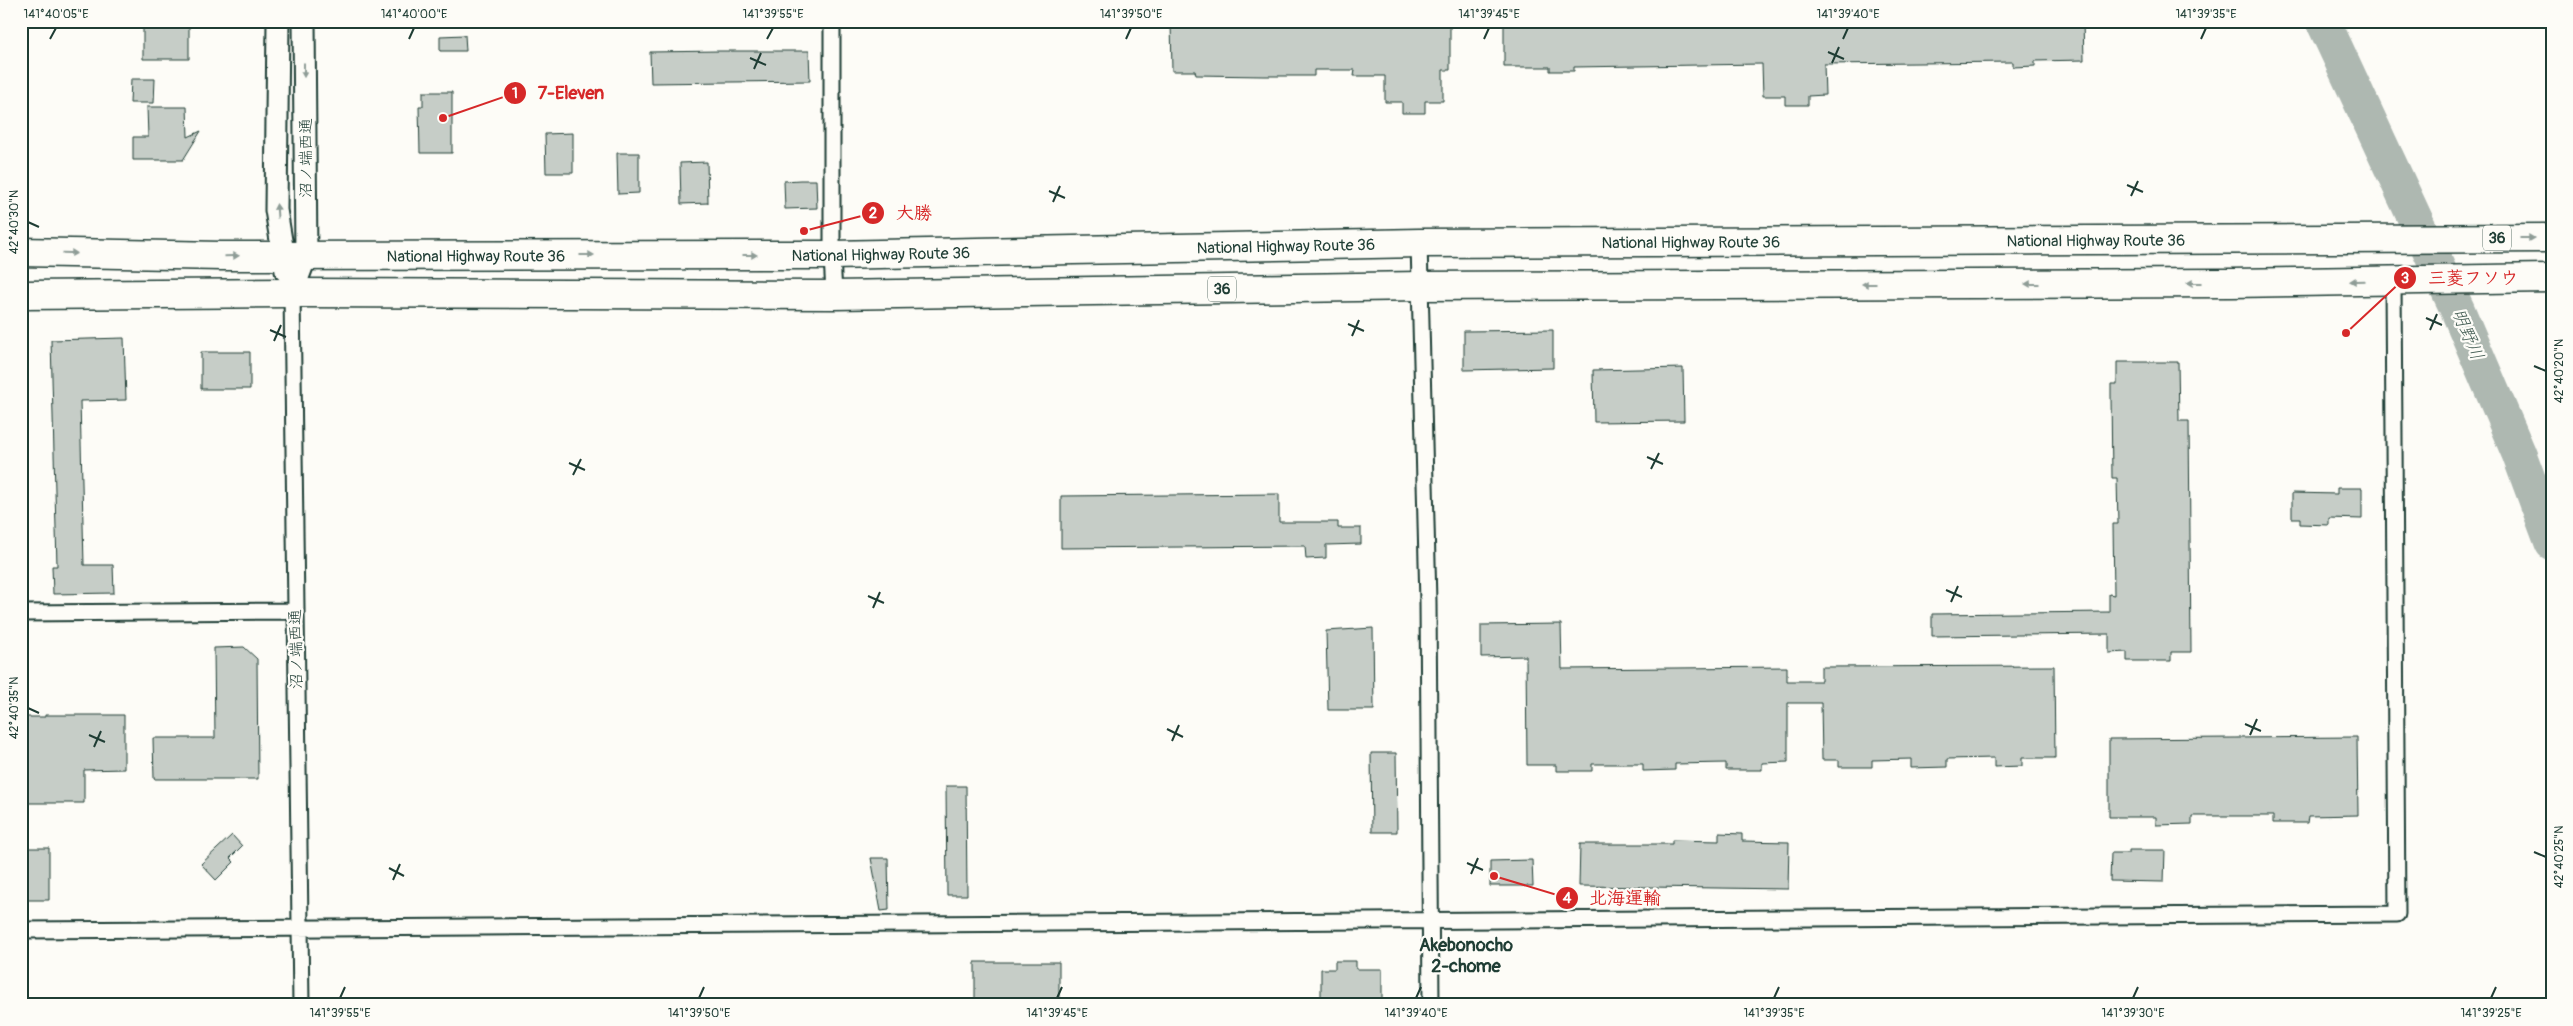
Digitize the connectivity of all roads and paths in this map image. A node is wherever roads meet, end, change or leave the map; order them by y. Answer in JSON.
{"nodes":[{"id":1,"x":278,"y":21,"type":"edge"},
{"id":2,"x":304,"y":21,"type":"edge"},
{"id":3,"x":832,"y":21,"type":"edge"},
{"id":4,"x":2552,"y":238,"type":"edge"},
{"id":5,"x":1419,"y":243,"type":"junction"},
{"id":6,"x":21,"y":252,"type":"edge"},
{"id":7,"x":832,"y":255,"type":"junction"},
{"id":8,"x":294,"y":256,"type":"junction"},
{"id":9,"x":2552,"y":278,"type":"edge"},
{"id":10,"x":2393,"y":280,"type":"junction"},
{"id":11,"x":1419,"y":286,"type":"junction"},
{"id":12,"x":292,"y":293,"type":"junction"},
{"id":13,"x":21,"y":295,"type":"edge"},
{"id":14,"x":834,"y":295,"type":"junction"},
{"id":15,"x":294,"y":611,"type":"junction"},
{"id":16,"x":21,"y":614,"type":"edge"},
{"id":17,"x":1431,"y":922,"type":"junction"},
{"id":18,"x":300,"y":927,"type":"junction"},
{"id":19,"x":21,"y":930,"type":"edge"},
{"id":20,"x":301,"y":1005,"type":"edge"},
{"id":21,"x":1431,"y":1005,"type":"edge"}],
"edges":[{"from":8,"to":1,"type":"street","name":"沼ノ端西通","one_way":true},
{"from":2,"to":8,"type":"street","name":"沼ノ端西通","one_way":true},
{"from":3,"to":7,"type":"street"},
{"from":5,"to":4,"type":"highway","name":"National Highway Route 36","number":"36","one_way":true},
{"from":5,"to":7,"type":"highway","name":"National Highway Route 36","number":"36"},
{"from":5,"to":11,"type":"street"},
{"from":6,"to":8,"type":"highway","name":"National Highway Route 36","number":"36","one_way":true},
{"from":8,"to":7,"type":"highway","name":"National Highway Route 36","number":"36","one_way":true},
{"from":7,"to":14,"type":"street"},
{"from":8,"to":12,"type":"street","name":"沼ノ端西通"},
{"from":9,"to":10,"type":"highway","number":"36"},
{"from":10,"to":11,"type":"highway","number":"36","one_way":true},
{"from":10,"to":17,"type":"street"},
{"from":11,"to":14,"type":"highway","number":"36"},
{"from":11,"to":17,"type":"street"},
{"from":12,"to":13,"type":"highway","number":"36"},
{"from":12,"to":14,"type":"highway","number":"36"},
{"from":12,"to":15,"type":"street","name":"沼ノ端西通"},
{"from":15,"to":16,"type":"street"},
{"from":15,"to":18,"type":"street","name":"沼ノ端西通"},
{"from":17,"to":18,"type":"street"},
{"from":17,"to":21,"type":"street"},
{"from":18,"to":19,"type":"street"},
{"from":18,"to":20,"type":"street","name":"沼ノ端西通"}]}
